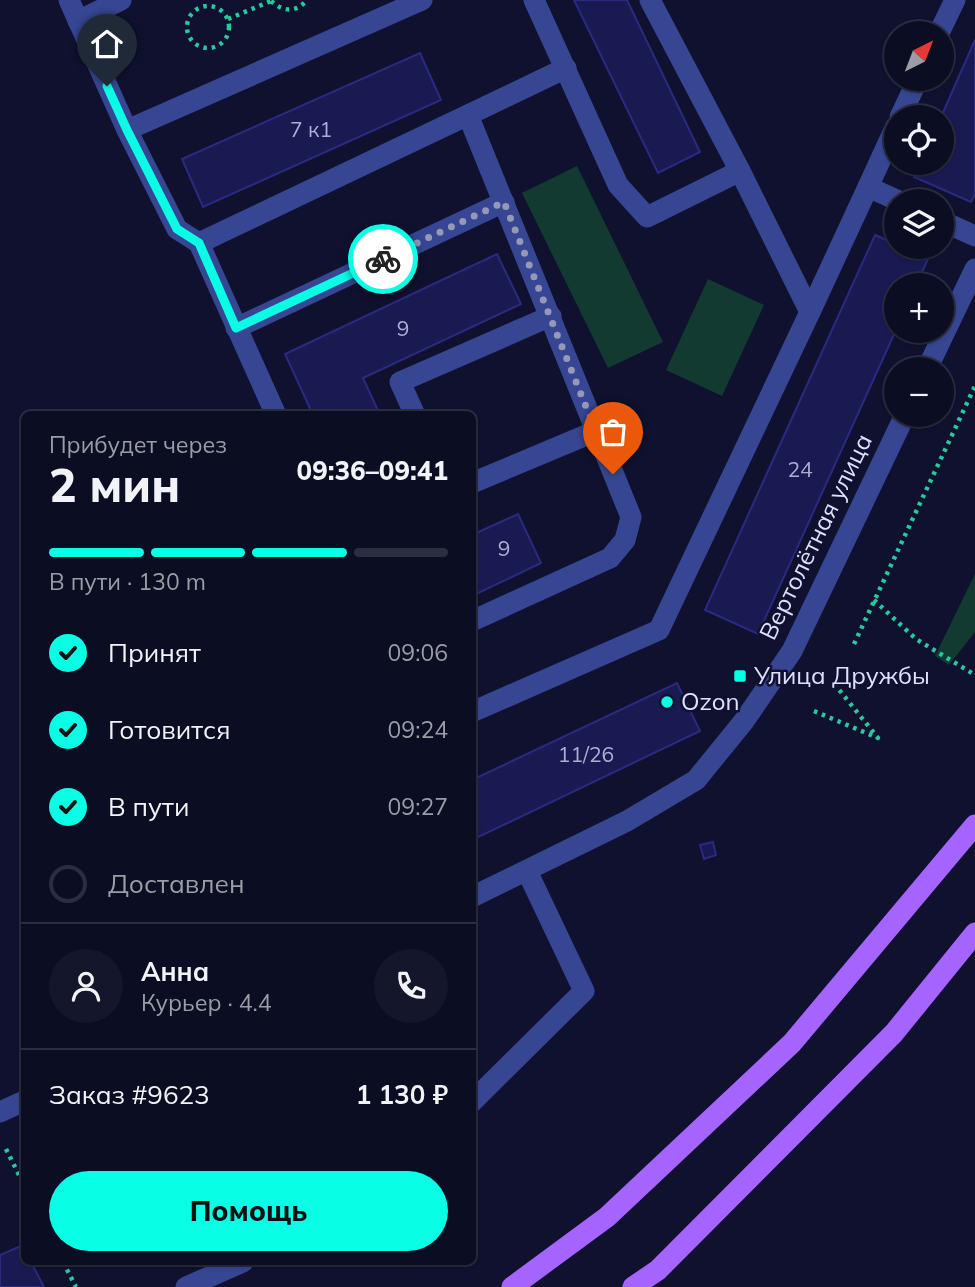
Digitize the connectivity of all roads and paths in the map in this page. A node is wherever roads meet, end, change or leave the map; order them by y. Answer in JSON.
{"nodes":[{"id":1,"x":69,"y":0,"type":"edge"},
{"id":2,"x":121,"y":0,"type":"edge"},
{"id":3,"x":271,"y":0,"type":"edge"},
{"id":4,"x":307,"y":0,"type":"edge"},
{"id":5,"x":422,"y":0,"type":"edge"},
{"id":6,"x":534,"y":0,"type":"edge"},
{"id":7,"x":650,"y":0,"type":"edge"},
{"id":8,"x":955,"y":0,"type":"edge"},
{"id":9,"x":228,"y":19,"type":"junction"},
{"id":10,"x":78,"y":21,"type":"junction"},
{"id":11,"x":945,"y":21,"type":"edge"},
{"id":12,"x":566,"y":68,"type":"junction"},
{"id":13,"x":468,"y":115,"type":"junction"},
{"id":14,"x":127,"y":130,"type":"junction"},
{"id":15,"x":884,"y":152,"type":"edge"},
{"id":16,"x":740,"y":171,"type":"junction"},
{"id":17,"x":868,"y":187,"type":"junction"},
{"id":18,"x":884,"y":194,"type":"edge"},
{"id":19,"x":504,"y":202,"type":"junction"},
{"id":20,"x":954,"y":226,"type":"edge"},
{"id":21,"x":975,"y":236,"type":"edge"},
{"id":22,"x":199,"y":243,"type":"junction"},
{"id":23,"x":975,"y":268,"type":"edge"},
{"id":24,"x":810,"y":312,"type":"junction"},
{"id":25,"x":551,"y":316,"type":"junction"},
{"id":26,"x":236,"y":328,"type":"junction"},
{"id":27,"x":933,"y":357,"type":"edge"},
{"id":28,"x":975,"y":386,"type":"edge"},
{"id":29,"x":274,"y":411,"type":"edge"},
{"id":30,"x":413,"y":411,"type":"edge"},
{"id":31,"x":899,"y":427,"type":"edge"},
{"id":32,"x":596,"y":431,"type":"junction"},
{"id":33,"x":476,"y":481,"type":"edge"},
{"id":34,"x":874,"y":600,"type":"junction"},
{"id":35,"x":476,"y":619,"type":"edge"},
{"id":36,"x":854,"y":644,"type":"dead end"},
{"id":37,"x":975,"y":675,"type":"edge"},
{"id":38,"x":832,"y":681,"type":"dead end"},
{"id":39,"x":476,"y":710,"type":"edge"},
{"id":40,"x":814,"y":711,"type":"dead end"},
{"id":41,"x":975,"y":825,"type":"edge"},
{"id":42,"x":527,"y":871,"type":"junction"},
{"id":43,"x":476,"y":895,"type":"edge"},
{"id":44,"x":975,"y":933,"type":"edge"},
{"id":45,"x":476,"y":1098,"type":"edge"},
{"id":46,"x":21,"y":1102,"type":"edge"},
{"id":47,"x":0,"y":1112,"type":"edge"},
{"id":48,"x":6,"y":1149,"type":"dead end"},
{"id":49,"x":21,"y":1179,"type":"edge"},
{"id":50,"x":65,"y":1265,"type":"edge"},
{"id":51,"x":236,"y":1265,"type":"edge"},
{"id":52,"x":76,"y":1287,"type":"edge"},
{"id":53,"x":186,"y":1287,"type":"edge"},
{"id":54,"x":512,"y":1287,"type":"edge"},
{"id":55,"x":634,"y":1287,"type":"edge"}],
"edges":[{"from":1,"to":10,"type":"street"},
{"from":2,"to":10,"type":"street"},
{"from":3,"to":4,"type":"path"},
{"from":3,"to":9,"type":"path"},
{"from":5,"to":14,"type":"street"},
{"from":6,"to":12,"type":"street"},
{"from":7,"to":16,"type":"street"},
{"from":8,"to":11,"type":"street"},
{"from":9,"to":9,"type":"path"},
{"from":10,"to":14,"type":"street"},
{"from":12,"to":13,"type":"street"},
{"from":12,"to":16,"type":"street"},
{"from":13,"to":19,"type":"street"},
{"from":13,"to":22,"type":"street"},
{"from":14,"to":22,"type":"street"},
{"from":15,"to":17,"type":"street"},
{"from":16,"to":24,"type":"street"},
{"from":17,"to":18,"type":"street"},
{"from":17,"to":24,"type":"street"},
{"from":19,"to":25,"type":"street"},
{"from":19,"to":26,"type":"street"},
{"from":20,"to":21,"type":"street"},
{"from":22,"to":26,"type":"street"},
{"from":23,"to":27,"type":"street"},
{"from":24,"to":39,"type":"street"},
{"from":25,"to":30,"type":"street"},
{"from":25,"to":32,"type":"street"},
{"from":26,"to":29,"type":"street"},
{"from":28,"to":34,"type":"path"},
{"from":31,"to":42,"type":"street","name":"Вертолётная улица"},
{"from":32,"to":33,"type":"street"},
{"from":32,"to":35,"type":"street"},
{"from":34,"to":36,"type":"path"},
{"from":34,"to":37,"type":"path"},
{"from":38,"to":40,"type":"path"},
{"from":41,"to":54,"type":"main road"},
{"from":42,"to":43,"type":"street","name":"Вертолётная улица"},
{"from":42,"to":45,"type":"street"},
{"from":44,"to":55,"type":"main road"},
{"from":46,"to":47,"type":"street"},
{"from":48,"to":49,"type":"path"},
{"from":50,"to":52,"type":"path"},
{"from":51,"to":53,"type":"street"}]}
